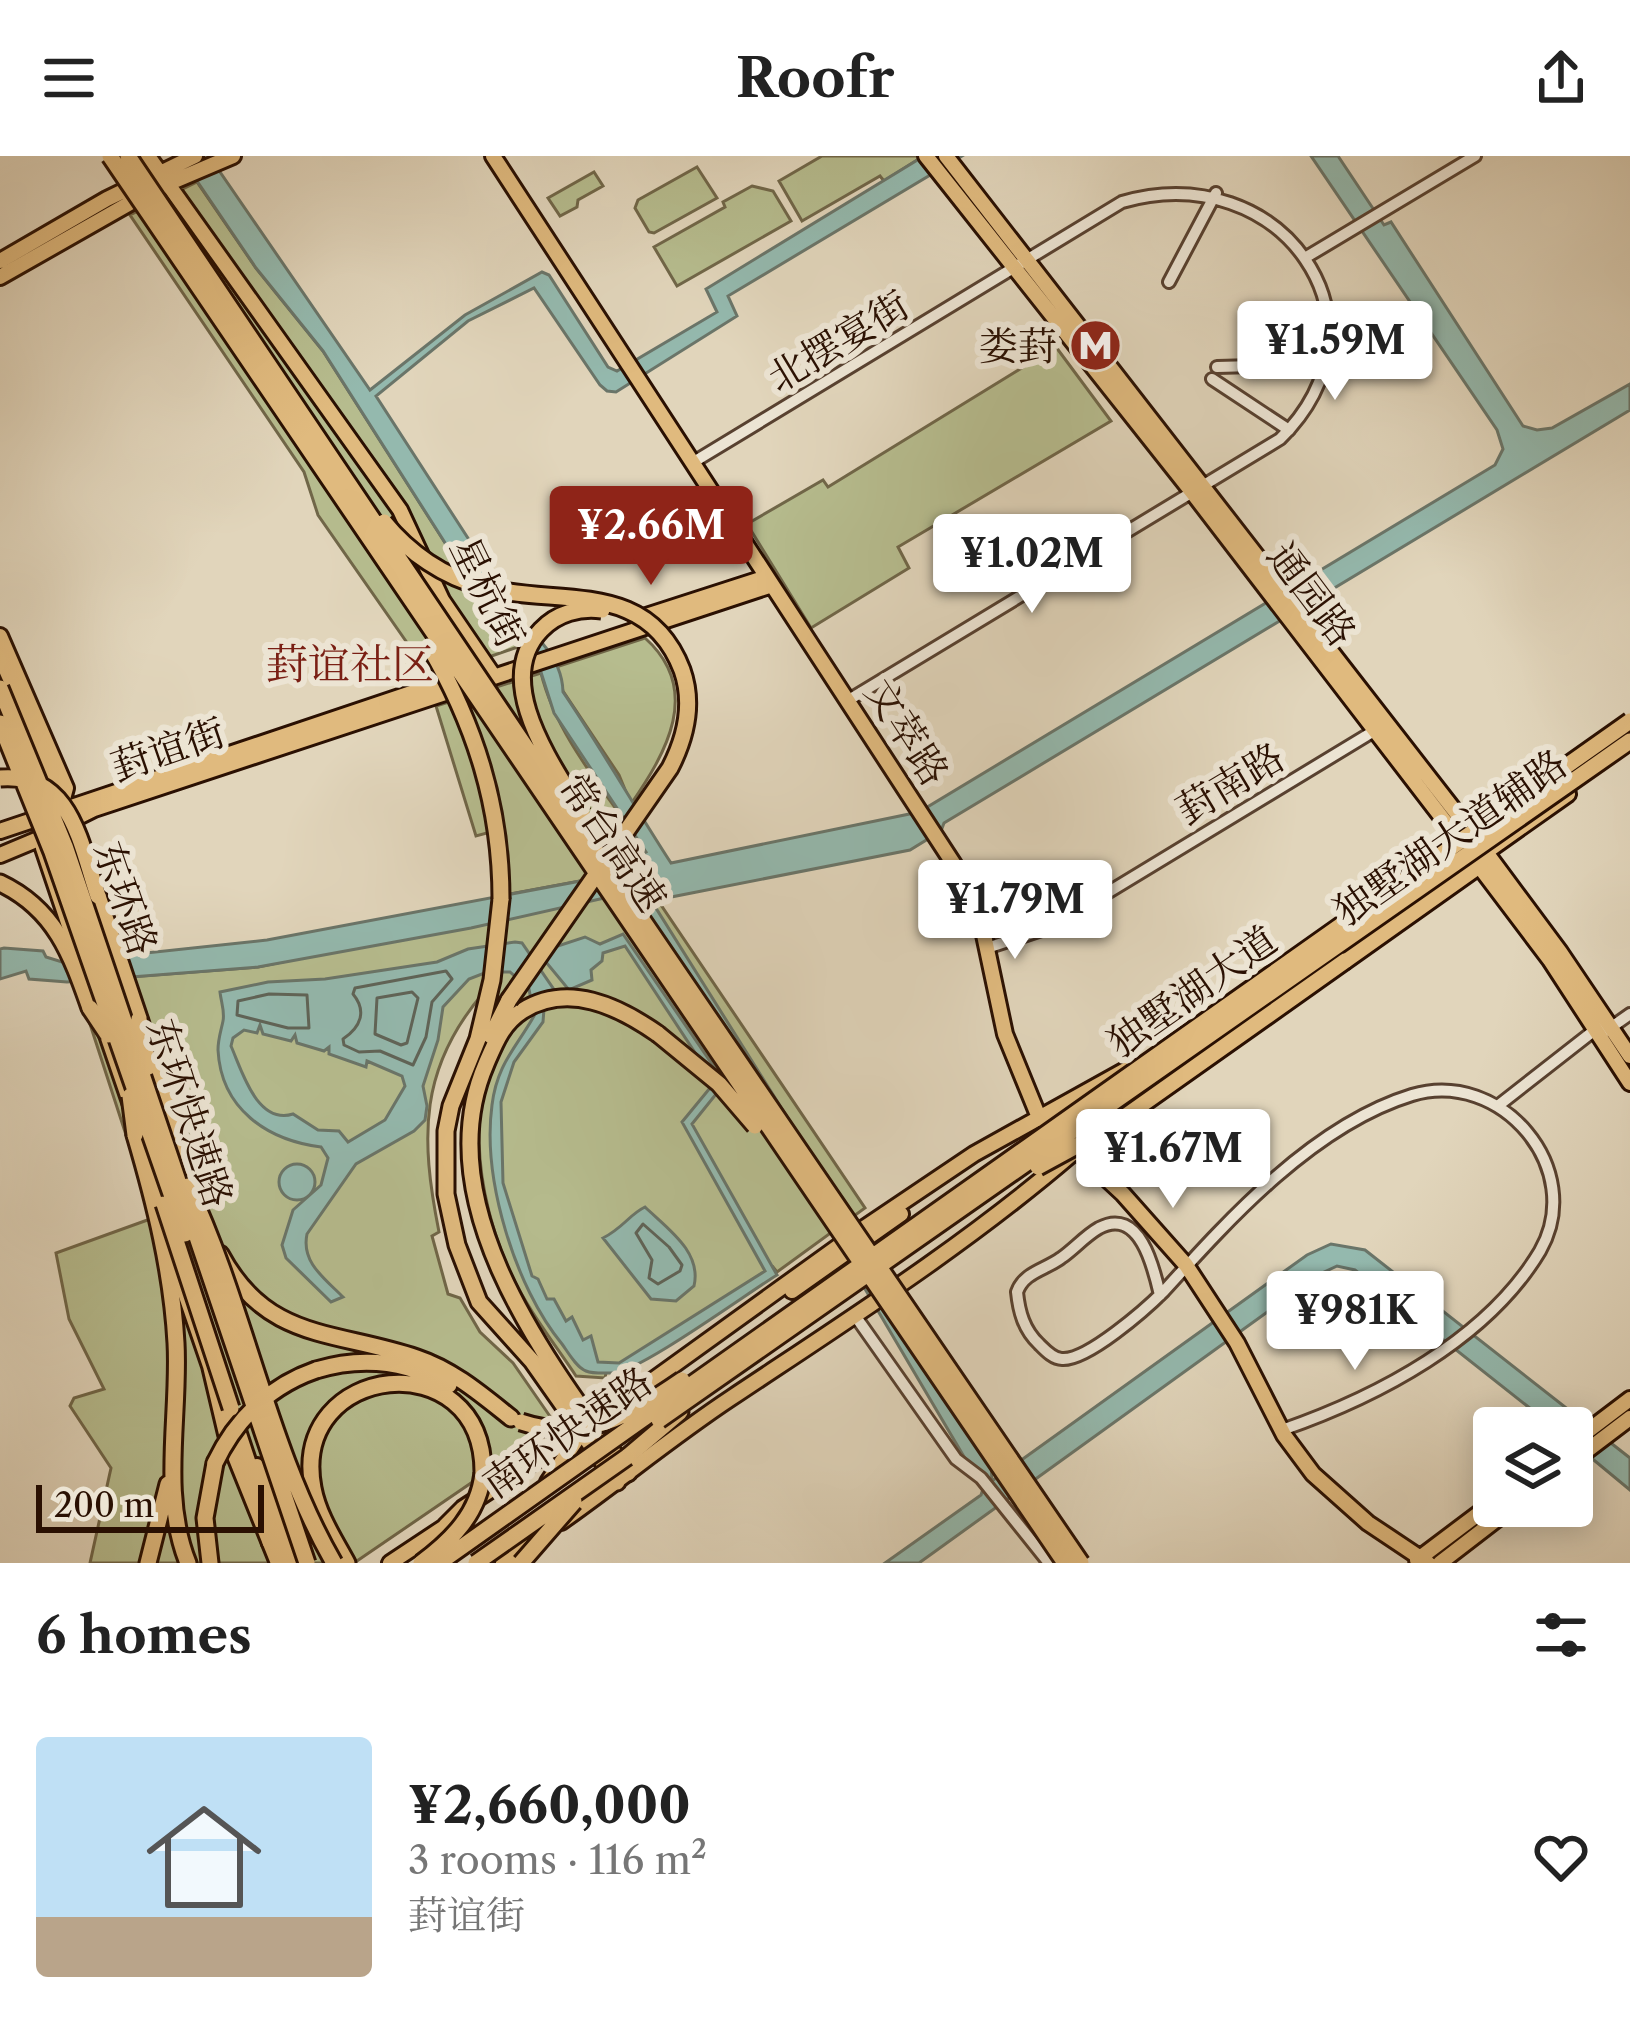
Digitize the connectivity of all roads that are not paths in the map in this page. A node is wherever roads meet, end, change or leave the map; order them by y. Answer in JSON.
{"nodes":[{"id":1,"x":110,"y":156,"type":"edge"},
{"id":2,"x":128,"y":156,"type":"edge"},
{"id":3,"x":148,"y":156,"type":"edge"},
{"id":4,"x":493,"y":156,"type":"edge"},
{"id":5,"x":926,"y":156,"type":"edge"},
{"id":6,"x":1472,"y":157,"type":"edge"},
{"id":7,"x":225,"y":159,"type":"edge"},
{"id":8,"x":946,"y":164,"type":"edge"},
{"id":9,"x":173,"y":169,"type":"edge"},
{"id":10,"x":1216,"y":193,"type":"junction"},
{"id":11,"x":1307,"y":256,"type":"junction"},
{"id":12,"x":0,"y":261,"type":"edge"},
{"id":13,"x":1022,"y":265,"type":"junction"},
{"id":14,"x":204,"y":269,"type":"junction"},
{"id":15,"x":0,"y":277,"type":"edge"},
{"id":16,"x":1169,"y":282,"type":"dead end"},
{"id":17,"x":1324,"y":364,"type":"junction"},
{"id":18,"x":1289,"y":430,"type":"junction"},
{"id":19,"x":692,"y":463,"type":"junction"},
{"id":20,"x":1197,"y":489,"type":"junction"},
{"id":21,"x":355,"y":519,"type":"junction"},
{"id":22,"x":769,"y":581,"type":"junction"},
{"id":23,"x":1296,"y":618,"type":"junction"},
{"id":24,"x":0,"y":636,"type":"edge"},
{"id":25,"x":0,"y":656,"type":"edge"},
{"id":26,"x":0,"y":668,"type":"edge"},
{"id":27,"x":490,"y":669,"type":"junction"},
{"id":28,"x":0,"y":688,"type":"edge"},
{"id":29,"x":848,"y":701,"type":"junction"},
{"id":30,"x":1630,"y":718,"type":"edge"},
{"id":31,"x":0,"y":724,"type":"edge"},
{"id":32,"x":1374,"y":730,"type":"junction"},
{"id":33,"x":0,"y":741,"type":"edge"},
{"id":34,"x":1630,"y":745,"type":"edge"},
{"id":35,"x":39,"y":759,"type":"junction"},
{"id":36,"x":0,"y":778,"type":"edge"},
{"id":37,"x":63,"y":817,"type":"junction"},
{"id":38,"x":33,"y":820,"type":"junction"},
{"id":39,"x":0,"y":831,"type":"edge"},
{"id":40,"x":1462,"y":832,"type":"junction"},
{"id":41,"x":40,"y":840,"type":"junction"},
{"id":42,"x":1477,"y":853,"type":"junction"},
{"id":43,"x":0,"y":855,"type":"edge"},
{"id":44,"x":0,"y":883,"type":"edge"},
{"id":45,"x":1379,"y":927,"type":"junction"},
{"id":46,"x":1369,"y":944,"type":"junction"},
{"id":47,"x":987,"y":948,"type":"junction"},
{"id":48,"x":1346,"y":955,"type":"junction"},
{"id":49,"x":671,"y":960,"type":"junction"},
{"id":50,"x":500,"y":999,"type":"junction"},
{"id":51,"x":1630,"y":1014,"type":"edge"},
{"id":52,"x":139,"y":1019,"type":"junction"},
{"id":53,"x":1603,"y":1029,"type":"junction"},
{"id":54,"x":1630,"y":1056,"type":"edge"},
{"id":55,"x":126,"y":1064,"type":"junction"},
{"id":56,"x":471,"y":1078,"type":"junction"},
{"id":57,"x":1630,"y":1083,"type":"edge"},
{"id":58,"x":1096,"y":1088,"type":"junction"},
{"id":59,"x":1499,"y":1105,"type":"junction"},
{"id":60,"x":1077,"y":1112,"type":"junction"},
{"id":61,"x":1038,"y":1115,"type":"junction"},
{"id":62,"x":155,"y":1128,"type":"junction"},
{"id":63,"x":1077,"y":1150,"type":"junction"},
{"id":64,"x":187,"y":1186,"type":"junction"},
{"id":65,"x":163,"y":1194,"type":"junction"},
{"id":66,"x":984,"y":1194,"type":"junction"},
{"id":67,"x":214,"y":1239,"type":"junction"},
{"id":68,"x":1186,"y":1265,"type":"junction"},
{"id":69,"x":1160,"y":1295,"type":"junction"},
{"id":70,"x":868,"y":1304,"type":"junction"},
{"id":71,"x":856,"y":1317,"type":"junction"},
{"id":72,"x":738,"y":1360,"type":"junction"},
{"id":73,"x":929,"y":1368,"type":"junction"},
{"id":74,"x":704,"y":1391,"type":"junction"},
{"id":75,"x":731,"y":1398,"type":"junction"},
{"id":76,"x":1630,"y":1399,"type":"edge"},
{"id":77,"x":511,"y":1418,"type":"junction"},
{"id":78,"x":1630,"y":1418,"type":"edge"},
{"id":79,"x":587,"y":1428,"type":"junction"},
{"id":80,"x":1282,"y":1430,"type":"junction"},
{"id":81,"x":1602,"y":1430,"type":"junction"},
{"id":82,"x":1593,"y":1438,"type":"edge"},
{"id":83,"x":173,"y":1457,"type":"junction"},
{"id":84,"x":624,"y":1471,"type":"junction"},
{"id":85,"x":1473,"y":1522,"type":"edge"},
{"id":86,"x":1482,"y":1527,"type":"edge"},
{"id":87,"x":271,"y":1542,"type":"junction"},
{"id":88,"x":1433,"y":1559,"type":"edge"},
{"id":89,"x":148,"y":1563,"type":"edge"},
{"id":90,"x":188,"y":1563,"type":"edge"},
{"id":91,"x":210,"y":1563,"type":"edge"},
{"id":92,"x":278,"y":1563,"type":"edge"},
{"id":93,"x":293,"y":1563,"type":"edge"},
{"id":94,"x":309,"y":1563,"type":"edge"},
{"id":95,"x":334,"y":1563,"type":"edge"},
{"id":96,"x":347,"y":1563,"type":"edge"},
{"id":97,"x":390,"y":1563,"type":"edge"},
{"id":98,"x":422,"y":1563,"type":"edge"},
{"id":99,"x":435,"y":1563,"type":"edge"},
{"id":100,"x":457,"y":1563,"type":"edge"},
{"id":101,"x":476,"y":1563,"type":"edge"},
{"id":102,"x":502,"y":1563,"type":"edge"},
{"id":103,"x":521,"y":1563,"type":"edge"},
{"id":104,"x":1049,"y":1563,"type":"edge"},
{"id":105,"x":1065,"y":1563,"type":"edge"},
{"id":106,"x":1082,"y":1563,"type":"edge"}],
"edges":[{"from":1,"to":21,"type":"highway","name":"常台高速","bridge":true},
{"from":2,"to":14,"type":"highway","name":"常台高速","bridge":true},
{"from":3,"to":9,"type":"main road","name":"星杭街"},
{"from":4,"to":19,"type":"main road","name":"文萃路"},
{"from":5,"to":8,"type":"main road","name":"通园路"},
{"from":6,"to":11,"type":"street"},
{"from":7,"to":9,"type":"main road"},
{"from":8,"to":13,"type":"main road","name":"通园路"},
{"from":9,"to":12,"type":"main road"},
{"from":9,"to":15,"type":"main road"},
{"from":9,"to":27,"type":"main road","name":"星杭街"},
{"from":10,"to":11,"type":"street"},
{"from":10,"to":13,"type":"street","name":"北摆宴街"},
{"from":10,"to":16,"type":"street"},
{"from":11,"to":17,"type":"street"},
{"from":13,"to":19,"type":"street","name":"北摆宴街"},
{"from":13,"to":20,"type":"main road","name":"通园路"},
{"from":14,"to":49,"type":"highway","name":"常台高速","bridge":true},
{"from":14,"to":50,"type":"highway","bridge":true},
{"from":17,"to":18,"type":"street"},
{"from":17,"to":18,"type":"street"},
{"from":18,"to":20,"type":"street"},
{"from":19,"to":22,"type":"main road","name":"文萃路"},
{"from":20,"to":23,"type":"main road","name":"通园路"},
{"from":20,"to":29,"type":"street"},
{"from":21,"to":50,"type":"highway","bridge":true},
{"from":21,"to":73,"type":"highway","name":"常台高速","bridge":true},
{"from":22,"to":27,"type":"main road","name":"葑谊街"},
{"from":22,"to":29,"type":"main road","name":"文萃路"},
{"from":23,"to":32,"type":"main road","name":"通园路"},
{"from":23,"to":40,"type":"main road","name":"通园路"},
{"from":24,"to":37,"type":"main road"},
{"from":25,"to":35,"type":"highway"},
{"from":26,"to":35,"type":"main road","name":"东环路"},
{"from":27,"to":37,"type":"main road","name":"葑谊街"},
{"from":28,"to":62,"type":"highway","name":"东环快速路","bridge":true},
{"from":29,"to":47,"type":"main road","name":"文萃路"},
{"from":30,"to":40,"type":"main road","name":"独墅湖大道辅路"},
{"from":30,"to":60,"type":"highway","name":"独墅湖大道","bridge":true},
{"from":31,"to":55,"type":"highway","name":"东环快速路","bridge":true},
{"from":32,"to":40,"type":"main road","name":"通园路"},
{"from":32,"to":47,"type":"street","name":"葑南路"},
{"from":33,"to":38,"type":"main road","name":"东环路"},
{"from":34,"to":42,"type":"main road","name":"独墅湖大道辅路"},
{"from":34,"to":66,"type":"highway","name":"独墅湖大道","bridge":true},
{"from":35,"to":37,"type":"main road","name":"东环路"},
{"from":36,"to":52,"type":"highway","bridge":true},
{"from":37,"to":38,"type":"main road"},
{"from":37,"to":41,"type":"main road"},
{"from":37,"to":64,"type":"main road","name":"东环路","bridge":true},
{"from":38,"to":39,"type":"main road"},
{"from":38,"to":41,"type":"main road","name":"东环路"},
{"from":40,"to":42,"type":"main road","name":"通园路"},
{"from":40,"to":58,"type":"main road","name":"独墅湖大道辅路"},
{"from":41,"to":43,"type":"main road"},
{"from":41,"to":65,"type":"main road","name":"东环路","bridge":true},
{"from":42,"to":45,"type":"main road","name":"独墅湖大道辅路"},
{"from":42,"to":46,"type":"highway"},
{"from":42,"to":48,"type":"main road"},
{"from":42,"to":53,"type":"main road","name":"通园路"},
{"from":44,"to":55,"type":"highway","bridge":true},
{"from":45,"to":46,"type":"highway"},
{"from":45,"to":48,"type":"main road","name":"独墅湖大道辅路"},
{"from":46,"to":48,"type":"highway"},
{"from":47,"to":61,"type":"main road","name":"文萃路"},
{"from":48,"to":63,"type":"main road","name":"独墅湖大道辅路"},
{"from":48,"to":66,"type":"highway","bridge":true},
{"from":49,"to":50,"type":"highway","bridge":true},
{"from":49,"to":106,"type":"highway","name":"常台高速","bridge":true},
{"from":50,"to":56,"type":"highway"},
{"from":51,"to":53,"type":"street"},
{"from":52,"to":62,"type":"highway","bridge":true},
{"from":52,"to":67,"type":"highway","bridge":true},
{"from":53,"to":54,"type":"main road","name":"通园路"},
{"from":53,"to":57,"type":"main road","name":"通园路"},
{"from":53,"to":59,"type":"street"},
{"from":55,"to":62,"type":"highway","name":"东环快速路","bridge":true},
{"from":55,"to":83,"type":"highway","bridge":true},
{"from":56,"to":73,"type":"highway","bridge":true},
{"from":56,"to":79,"type":"highway"},
{"from":56,"to":79,"type":"highway"},
{"from":58,"to":61,"type":"main road","name":"独墅湖大道辅路"},
{"from":58,"to":63,"type":"main road"},
{"from":59,"to":68,"type":"street"},
{"from":59,"to":80,"type":"street"},
{"from":60,"to":72,"type":"highway","name":"独墅湖大道","bridge":true},
{"from":60,"to":77,"type":"highway","bridge":true},
{"from":61,"to":63,"type":"main road","name":"文萃路"},
{"from":61,"to":79,"type":"main road","name":"独墅湖大道辅路","bridge":true},
{"from":62,"to":67,"type":"highway","bridge":true},
{"from":62,"to":87,"type":"highway","bridge":true},
{"from":62,"to":93,"type":"highway","name":"东环快速路","bridge":true},
{"from":62,"to":94,"type":"highway","name":"东环快速路","bridge":true},
{"from":63,"to":68,"type":"main road","name":"文萃路"},
{"from":63,"to":70,"type":"main road","name":"独墅湖大道辅路","bridge":true},
{"from":64,"to":65,"type":"main road"},
{"from":64,"to":94,"type":"main road","name":"东环路"},
{"from":65,"to":87,"type":"main road"},
{"from":65,"to":93,"type":"main road","name":"东环路"},
{"from":66,"to":72,"type":"highway","name":"独墅湖大道","bridge":true},
{"from":67,"to":77,"type":"highway","bridge":true},
{"from":67,"to":95,"type":"highway","bridge":true},
{"from":68,"to":69,"type":"street"},
{"from":68,"to":80,"type":"main road","name":"文萃路"},
{"from":69,"to":69,"type":"street"},
{"from":70,"to":71,"type":"main road","name":"独墅湖大道辅路"},
{"from":70,"to":75,"type":"main road","name":"独墅湖大道辅路"},
{"from":71,"to":75,"type":"main road","name":"独墅湖大道辅路"},
{"from":71,"to":104,"type":"street"},
{"from":72,"to":74,"type":"highway","name":"南环快速路","bridge":true},
{"from":72,"to":99,"type":"highway","name":"南环快速路","bridge":true},
{"from":73,"to":105,"type":"highway","name":"常台高速","bridge":true},
{"from":74,"to":84,"type":"highway","bridge":true},
{"from":74,"to":100,"type":"highway","name":"南环快速路","bridge":true},
{"from":75,"to":84,"type":"main road","name":"独墅湖大道辅路"},
{"from":76,"to":81,"type":"main road"},
{"from":77,"to":91,"type":"highway","bridge":true},
{"from":78,"to":81,"type":"main road"},
{"from":79,"to":84,"type":"highway"},
{"from":79,"to":97,"type":"main road","name":"独墅湖大道辅路"},
{"from":79,"to":99,"type":"main road"},
{"from":80,"to":88,"type":"main road","name":"文萃路"},
{"from":81,"to":82,"type":"main road"},
{"from":83,"to":89,"type":"highway"},
{"from":83,"to":90,"type":"highway"},
{"from":84,"to":101,"type":"highway","bridge":true},
{"from":84,"to":102,"type":"main road","name":"独墅湖大道辅路"},
{"from":84,"to":103,"type":"highway","bridge":true},
{"from":85,"to":88,"type":"main road"},
{"from":86,"to":88,"type":"main road"},
{"from":87,"to":92,"type":"main road"},
{"from":96,"to":98,"type":"highway","bridge":true}]}
